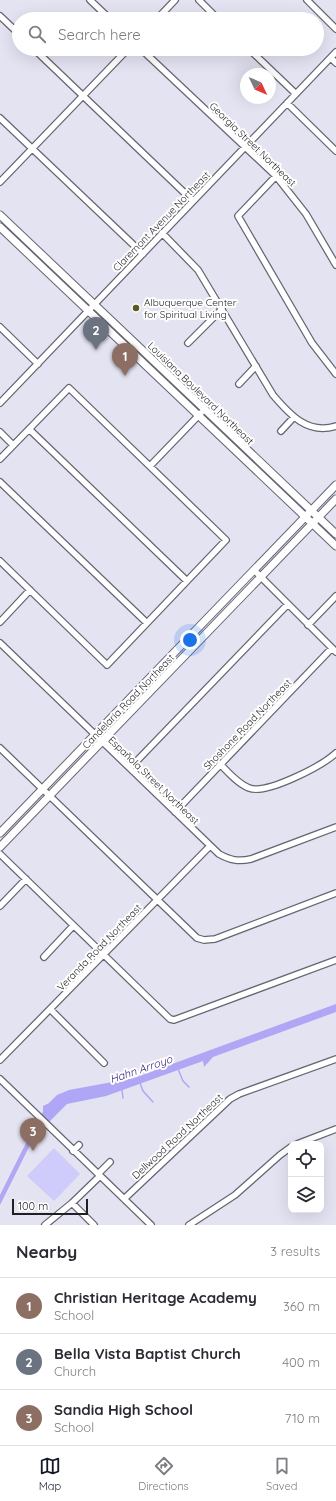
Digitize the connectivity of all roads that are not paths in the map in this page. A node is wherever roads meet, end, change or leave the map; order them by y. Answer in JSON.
{"nodes":[{"id":1,"x":90,"y":0,"type":"edge"},
{"id":2,"x":175,"y":0,"type":"edge"},
{"id":3,"x":199,"y":0,"type":"edge"},
{"id":4,"x":307,"y":0,"type":"edge"},
{"id":5,"x":103,"y":12,"type":"edge"},
{"id":6,"x":164,"y":12,"type":"edge"},
{"id":7,"x":211,"y":12,"type":"edge"},
{"id":8,"x":319,"y":12,"type":"edge"},
{"id":9,"x":0,"y":16,"type":"edge"},
{"id":10,"x":324,"y":16,"type":"edge"},
{"id":11,"x":12,"y":27,"type":"edge"},
{"id":12,"x":336,"y":28,"type":"edge"},
{"id":13,"x":336,"y":52,"type":"edge"},
{"id":14,"x":41,"y":56,"type":"edge"},
{"id":15,"x":121,"y":56,"type":"edge"},
{"id":16,"x":148,"y":56,"type":"edge"},
{"id":17,"x":257,"y":56,"type":"edge"},
{"id":18,"x":331,"y":58,"type":"junction"},
{"id":19,"x":336,"y":63,"type":"edge"},
{"id":20,"x":296,"y":94,"type":"junction"},
{"id":21,"x":84,"y":96,"type":"junction"},
{"id":22,"x":287,"y":103,"type":"junction"},
{"id":23,"x":0,"y":118,"type":"edge"},
{"id":24,"x":245,"y":148,"type":"junction"},
{"id":25,"x":32,"y":149,"type":"junction"},
{"id":26,"x":336,"y":151,"type":"edge"},
{"id":27,"x":276,"y":176,"type":"junction"},
{"id":28,"x":0,"y":182,"type":"edge"},
{"id":29,"x":193,"y":201,"type":"junction"},
{"id":30,"x":0,"y":215,"type":"edge"},
{"id":31,"x":0,"y":226,"type":"edge"},
{"id":32,"x":162,"y":233,"type":"junction"},
{"id":33,"x":143,"y":254,"type":"junction"},
{"id":34,"x":336,"y":265,"type":"edge"},
{"id":35,"x":94,"y":305,"type":"junction"},
{"id":36,"x":222,"y":309,"type":"junction"},
{"id":37,"x":88,"y":311,"type":"junction"},
{"id":38,"x":0,"y":327,"type":"edge"},
{"id":39,"x":188,"y":343,"type":"dead end"},
{"id":40,"x":38,"y":364,"type":"junction"},
{"id":41,"x":256,"y":366,"type":"junction"},
{"id":42,"x":336,"y":374,"type":"edge"},
{"id":43,"x":239,"y":384,"type":"dead end"},
{"id":44,"x":0,"y":403,"type":"edge"},
{"id":45,"x":204,"y":410,"type":"junction"},
{"id":46,"x":198,"y":416,"type":"junction"},
{"id":47,"x":294,"y":417,"type":"junction"},
{"id":48,"x":336,"y":426,"type":"edge"},
{"id":49,"x":29,"y":429,"type":"junction"},
{"id":50,"x":281,"y":431,"type":"dead end"},
{"id":51,"x":0,"y":432,"type":"edge"},
{"id":52,"x":13,"y":444,"type":"junction"},
{"id":53,"x":0,"y":459,"type":"edge"},
{"id":54,"x":150,"y":466,"type":"junction"},
{"id":55,"x":0,"y":482,"type":"edge"},
{"id":56,"x":336,"y":485,"type":"edge"},
{"id":57,"x":336,"y":499,"type":"edge"},
{"id":58,"x":308,"y":514,"type":"junction"},
{"id":59,"x":318,"y":517,"type":"junction"},
{"id":60,"x":312,"y":523,"type":"junction"},
{"id":61,"x":336,"y":534,"type":"edge"},
{"id":62,"x":336,"y":546,"type":"edge"},
{"id":63,"x":0,"y":561,"type":"edge"},
{"id":64,"x":254,"y":570,"type":"junction"},
{"id":65,"x":261,"y":577,"type":"junction"},
{"id":66,"x":187,"y":581,"type":"junction"},
{"id":67,"x":30,"y":590,"type":"junction"},
{"id":68,"x":336,"y":596,"type":"edge"},
{"id":69,"x":288,"y":604,"type":"junction"},
{"id":70,"x":0,"y":622,"type":"edge"},
{"id":71,"x":147,"y":623,"type":"junction"},
{"id":72,"x":308,"y":625,"type":"junction"},
{"id":73,"x":0,"y":643,"type":"edge"},
{"id":74,"x":334,"y":650,"type":"edge"},
{"id":75,"x":96,"y":734,"type":"junction"},
{"id":76,"x":102,"y":741,"type":"junction"},
{"id":77,"x":0,"y":748,"type":"edge"},
{"id":78,"x":336,"y":753,"type":"edge"},
{"id":79,"x":220,"y":764,"type":"junction"},
{"id":80,"x":130,"y":768,"type":"junction"},
{"id":81,"x":43,"y":789,"type":"junction"},
{"id":82,"x":50,"y":796,"type":"junction"},
{"id":83,"x":175,"y":812,"type":"junction"},
{"id":84,"x":336,"y":828,"type":"edge"},
{"id":85,"x":0,"y":833,"type":"edge"},
{"id":86,"x":210,"y":846,"type":"junction"},
{"id":87,"x":0,"y":847,"type":"edge"},
{"id":88,"x":0,"y":854,"type":"edge"},
{"id":89,"x":26,"y":880,"type":"junction"},
{"id":90,"x":336,"y":893,"type":"edge"},
{"id":91,"x":157,"y":900,"type":"junction"},
{"id":92,"x":0,"y":906,"type":"edge"},
{"id":93,"x":73,"y":926,"type":"junction"},
{"id":94,"x":103,"y":954,"type":"junction"},
{"id":95,"x":44,"y":957,"type":"dead end"},
{"id":96,"x":336,"y":960,"type":"edge"},
{"id":97,"x":50,"y":1009,"type":"junction"},
{"id":98,"x":336,"y":1059,"type":"edge"},
{"id":99,"x":0,"y":1060,"type":"edge"},
{"id":100,"x":104,"y":1063,"type":"dead end"},
{"id":101,"x":0,"y":1079,"type":"edge"},
{"id":102,"x":336,"y":1129,"type":"edge"},
{"id":103,"x":305,"y":1141,"type":"edge"},
{"id":104,"x":79,"y":1145,"type":"dead end"},
{"id":105,"x":288,"y":1149,"type":"edge"},
{"id":106,"x":74,"y":1151,"type":"junction"},
{"id":107,"x":110,"y":1162,"type":"dead end"},
{"id":108,"x":99,"y":1175,"type":"junction"},
{"id":109,"x":124,"y":1199,"type":"junction"},
{"id":110,"x":72,"y":1203,"type":"junction"},
{"id":111,"x":45,"y":1225,"type":"edge"},
{"id":112,"x":94,"y":1225,"type":"edge"},
{"id":113,"x":151,"y":1225,"type":"edge"},
{"id":114,"x":189,"y":1225,"type":"edge"}],
"edges":[{"from":1,"to":5,"type":"street"},
{"from":2,"to":6,"type":"street"},
{"from":3,"to":7,"type":"street"},
{"from":4,"to":8,"type":"street"},
{"from":9,"to":11,"type":"street"},
{"from":10,"to":12,"type":"street"},
{"from":13,"to":18,"type":"street","name":"Claremont Avenue Northeast"},
{"from":14,"to":21,"type":"street"},
{"from":15,"to":21,"type":"street"},
{"from":16,"to":24,"type":"street","name":"Georgia Street Northeast"},
{"from":17,"to":20,"type":"street"},
{"from":18,"to":19,"type":"street"},
{"from":18,"to":20,"type":"street","name":"Claremont Avenue Northeast"},
{"from":20,"to":22,"type":"street","name":"Claremont Avenue Northeast"},
{"from":21,"to":25,"type":"street"},
{"from":21,"to":29,"type":"street"},
{"from":22,"to":24,"type":"street","name":"Claremont Avenue Northeast"},
{"from":22,"to":26,"type":"street"},
{"from":23,"to":25,"type":"street"},
{"from":24,"to":27,"type":"street","name":"Georgia Street Northeast"},
{"from":24,"to":29,"type":"street","name":"Claremont Avenue Northeast"},
{"from":25,"to":28,"type":"street"},
{"from":25,"to":33,"type":"street"},
{"from":27,"to":34,"type":"street","name":"Georgia Street Northeast"},
{"from":27,"to":42,"type":"street"},
{"from":29,"to":32,"type":"street","name":"Claremont Avenue Northeast"},
{"from":30,"to":35,"type":"main road","name":"Louisiana Boulevard Northeast"},
{"from":31,"to":37,"type":"main road","name":"Louisiana Boulevard Northeast"},
{"from":32,"to":33,"type":"street","name":"Claremont Avenue Northeast"},
{"from":32,"to":36,"type":"street"},
{"from":33,"to":35,"type":"street","name":"Claremont Avenue Northeast"},
{"from":35,"to":37,"type":"street","name":"Claremont Avenue Northeast"},
{"from":35,"to":45,"type":"main road","name":"Louisiana Boulevard Northeast"},
{"from":36,"to":39,"type":"street"},
{"from":36,"to":41,"type":"street"},
{"from":37,"to":40,"type":"street","name":"Claremont Avenue Northeast"},
{"from":37,"to":46,"type":"main road","name":"Louisiana Boulevard Northeast"},
{"from":38,"to":40,"type":"street"},
{"from":40,"to":44,"type":"street","name":"Claremont Avenue Northeast"},
{"from":41,"to":43,"type":"street"},
{"from":41,"to":47,"type":"street"},
{"from":45,"to":46,"type":"street"},
{"from":45,"to":58,"type":"main road","name":"Louisiana Boulevard Northeast"},
{"from":46,"to":54,"type":"street"},
{"from":46,"to":58,"type":"main road","name":"Louisiana Boulevard Northeast"},
{"from":47,"to":48,"type":"street"},
{"from":47,"to":50,"type":"street"},
{"from":49,"to":52,"type":"street"},
{"from":49,"to":54,"type":"street"},
{"from":49,"to":66,"type":"street"},
{"from":51,"to":52,"type":"street"},
{"from":52,"to":53,"type":"street"},
{"from":54,"to":66,"type":"street"},
{"from":55,"to":71,"type":"street"},
{"from":56,"to":58,"type":"main road","name":"Candelaria Road Northeast"},
{"from":57,"to":59,"type":"main road","name":"Candelaria Road Northeast"},
{"from":58,"to":59,"type":"main road","name":"Louisiana Boulevard Northeast"},
{"from":58,"to":60,"type":"main road","name":"Louisiana Boulevard Northeast"},
{"from":58,"to":64,"type":"main road","name":"Candelaria Road Northeast"},
{"from":59,"to":60,"type":"main road","name":"Candelaria Road Northeast"},
{"from":59,"to":61,"type":"main road","name":"Louisiana Boulevard Northeast"},
{"from":60,"to":62,"type":"main road","name":"Louisiana Boulevard Northeast"},
{"from":60,"to":65,"type":"main road","name":"Candelaria Road Northeast"},
{"from":63,"to":67,"type":"street"},
{"from":64,"to":65,"type":"street"},
{"from":64,"to":75,"type":"main road","name":"Candelaria Road Northeast"},
{"from":65,"to":69,"type":"street"},
{"from":65,"to":76,"type":"main road","name":"Candelaria Road Northeast"},
{"from":66,"to":71,"type":"street"},
{"from":67,"to":70,"type":"street"},
{"from":67,"to":71,"type":"street"},
{"from":68,"to":72,"type":"street"},
{"from":69,"to":72,"type":"street"},
{"from":69,"to":80,"type":"street"},
{"from":72,"to":74,"type":"street"},
{"from":73,"to":75,"type":"street","name":"Española Street Northeast"},
{"from":74,"to":79,"type":"street","name":"Shoshone Road Northeast"},
{"from":75,"to":76,"type":"street","name":"Española Street Northeast"},
{"from":75,"to":81,"type":"main road","name":"Candelaria Road Northeast"},
{"from":76,"to":80,"type":"street","name":"Española Street Northeast"},
{"from":76,"to":82,"type":"main road","name":"Candelaria Road Northeast"},
{"from":77,"to":81,"type":"street"},
{"from":78,"to":79,"type":"street"},
{"from":79,"to":83,"type":"street","name":"Shoshone Road Northeast"},
{"from":80,"to":83,"type":"street","name":"Española Street Northeast"},
{"from":81,"to":82,"type":"street"},
{"from":81,"to":85,"type":"main road","name":"Candelaria Road Northeast"},
{"from":82,"to":87,"type":"main road","name":"Candelaria Road Northeast"},
{"from":82,"to":91,"type":"street"},
{"from":83,"to":86,"type":"street","name":"Española Street Northeast"},
{"from":84,"to":86,"type":"street","name":"Española Street Northeast"},
{"from":86,"to":91,"type":"street","name":"Veranda Road Northeast"},
{"from":88,"to":89,"type":"street"},
{"from":89,"to":92,"type":"street"},
{"from":89,"to":93,"type":"street"},
{"from":90,"to":91,"type":"street"},
{"from":91,"to":94,"type":"street","name":"Veranda Road Northeast"},
{"from":93,"to":94,"type":"street"},
{"from":93,"to":95,"type":"street"},
{"from":94,"to":96,"type":"street"},
{"from":94,"to":97,"type":"street","name":"Veranda Road Northeast"},
{"from":97,"to":99,"type":"street","name":"Veranda Road Northeast"},
{"from":97,"to":100,"type":"street"},
{"from":98,"to":109,"type":"street","name":"Dellwood Road Northeast"},
{"from":101,"to":106,"type":"street"},
{"from":102,"to":103,"type":"street"},
{"from":104,"to":106,"type":"street"},
{"from":105,"to":114,"type":"street"},
{"from":106,"to":108,"type":"street"},
{"from":107,"to":108,"type":"street"},
{"from":108,"to":109,"type":"street"},
{"from":108,"to":110,"type":"street"},
{"from":109,"to":113,"type":"street"},
{"from":110,"to":111,"type":"street"},
{"from":110,"to":112,"type":"street"}]}
